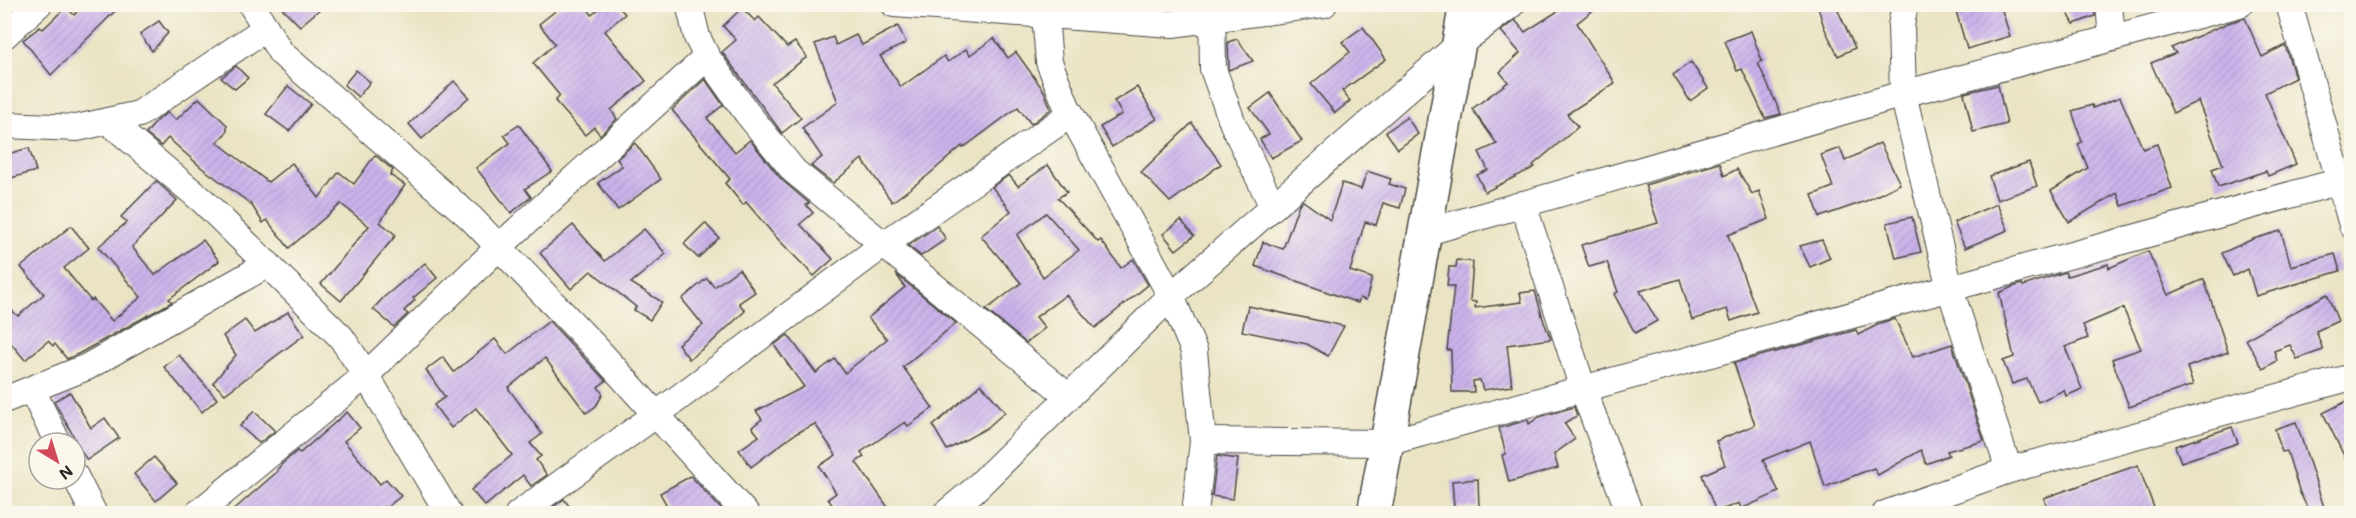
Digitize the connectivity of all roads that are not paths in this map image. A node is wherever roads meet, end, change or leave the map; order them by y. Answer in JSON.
{"nodes":[{"id":1,"x":39,"y":4,"type":"edge"},
{"id":2,"x":251,"y":4,"type":"edge"},
{"id":3,"x":689,"y":4,"type":"edge"},
{"id":4,"x":894,"y":4,"type":"edge"},
{"id":5,"x":1324,"y":4,"type":"edge"},
{"id":6,"x":1466,"y":4,"type":"edge"},
{"id":7,"x":1512,"y":4,"type":"edge"},
{"id":8,"x":1905,"y":4,"type":"edge"},
{"id":9,"x":2109,"y":4,"type":"edge"},
{"id":10,"x":2240,"y":4,"type":"edge"},
{"id":11,"x":2289,"y":4,"type":"edge"},
{"id":12,"x":1044,"y":10,"type":"edge"},
{"id":13,"x":1211,"y":12,"type":"edge"},
{"id":14,"x":266,"y":28,"type":"junction"},
{"id":15,"x":4,"y":36,"type":"edge"},
{"id":16,"x":2112,"y":38,"type":"junction"},
{"id":17,"x":1457,"y":46,"type":"junction"},
{"id":18,"x":707,"y":57,"type":"junction"},
{"id":19,"x":1903,"y":93,"type":"junction"},
{"id":20,"x":1071,"y":114,"type":"junction"},
{"id":21,"x":108,"y":121,"type":"junction"},
{"id":22,"x":4,"y":125,"type":"edge"},
{"id":23,"x":2345,"y":179,"type":"edge"},
{"id":24,"x":1523,"y":204,"type":"junction"},
{"id":25,"x":1273,"y":207,"type":"junction"},
{"id":26,"x":2352,"y":225,"type":"edge"},
{"id":27,"x":1424,"y":233,"type":"junction"},
{"id":28,"x":883,"y":245,"type":"junction"},
{"id":29,"x":499,"y":248,"type":"junction"},
{"id":30,"x":268,"y":264,"type":"junction"},
{"id":31,"x":1950,"y":289,"type":"junction"},
{"id":32,"x":1171,"y":296,"type":"junction"},
{"id":33,"x":366,"y":375,"type":"junction"},
{"id":34,"x":2352,"y":377,"type":"edge"},
{"id":35,"x":1583,"y":389,"type":"junction"},
{"id":36,"x":32,"y":390,"type":"junction"},
{"id":37,"x":1069,"y":397,"type":"junction"},
{"id":38,"x":4,"y":400,"type":"edge"},
{"id":39,"x":657,"y":414,"type":"junction"},
{"id":40,"x":52,"y":431,"type":"edge"},
{"id":41,"x":1203,"y":441,"type":"junction"},
{"id":42,"x":1386,"y":443,"type":"junction"},
{"id":43,"x":2009,"y":470,"type":"junction"},
{"id":44,"x":83,"y":491,"type":"edge"},
{"id":45,"x":94,"y":513,"type":"edge"},
{"id":46,"x":197,"y":513,"type":"edge"},
{"id":47,"x":449,"y":513,"type":"edge"},
{"id":48,"x":518,"y":513,"type":"edge"},
{"id":49,"x":746,"y":513,"type":"edge"},
{"id":50,"x":945,"y":513,"type":"edge"},
{"id":51,"x":1195,"y":513,"type":"edge"},
{"id":52,"x":1374,"y":513,"type":"edge"},
{"id":53,"x":1630,"y":513,"type":"edge"},
{"id":54,"x":1885,"y":513,"type":"edge"}],
"edges":[{"from":1,"to":15,"type":"street"},
{"from":2,"to":14,"type":"street"},
{"from":3,"to":18,"type":"street"},
{"from":4,"to":12,"type":"street"},
{"from":5,"to":13,"type":"street"},
{"from":6,"to":17,"type":"street"},
{"from":7,"to":17,"type":"street"},
{"from":8,"to":19,"type":"street"},
{"from":9,"to":16,"type":"street"},
{"from":10,"to":16,"type":"street"},
{"from":11,"to":23,"type":"street"},
{"from":12,"to":13,"type":"street"},
{"from":12,"to":20,"type":"street"},
{"from":13,"to":25,"type":"street"},
{"from":14,"to":21,"type":"street"},
{"from":14,"to":29,"type":"street"},
{"from":16,"to":19,"type":"street"},
{"from":17,"to":25,"type":"street"},
{"from":17,"to":27,"type":"street"},
{"from":18,"to":28,"type":"street"},
{"from":18,"to":29,"type":"street"},
{"from":19,"to":24,"type":"street"},
{"from":19,"to":31,"type":"street"},
{"from":20,"to":28,"type":"street"},
{"from":20,"to":32,"type":"street"},
{"from":21,"to":22,"type":"street"},
{"from":21,"to":30,"type":"street"},
{"from":23,"to":26,"type":"street"},
{"from":23,"to":31,"type":"street"},
{"from":24,"to":27,"type":"street"},
{"from":24,"to":35,"type":"street"},
{"from":25,"to":32,"type":"street"},
{"from":27,"to":42,"type":"street"},
{"from":28,"to":37,"type":"street"},
{"from":28,"to":39,"type":"street"},
{"from":29,"to":33,"type":"street"},
{"from":29,"to":39,"type":"street"},
{"from":30,"to":33,"type":"street"},
{"from":30,"to":36,"type":"street"},
{"from":31,"to":35,"type":"street"},
{"from":31,"to":43,"type":"street"},
{"from":32,"to":37,"type":"street"},
{"from":32,"to":41,"type":"street"},
{"from":33,"to":46,"type":"street"},
{"from":33,"to":47,"type":"street"},
{"from":34,"to":43,"type":"street"},
{"from":35,"to":42,"type":"street"},
{"from":35,"to":53,"type":"street"},
{"from":36,"to":38,"type":"street"},
{"from":36,"to":40,"type":"street"},
{"from":37,"to":50,"type":"street"},
{"from":39,"to":48,"type":"street"},
{"from":39,"to":49,"type":"street"},
{"from":41,"to":42,"type":"street"},
{"from":41,"to":51,"type":"street"},
{"from":42,"to":52,"type":"street"},
{"from":43,"to":54,"type":"street"},
{"from":44,"to":45,"type":"street"}]}
